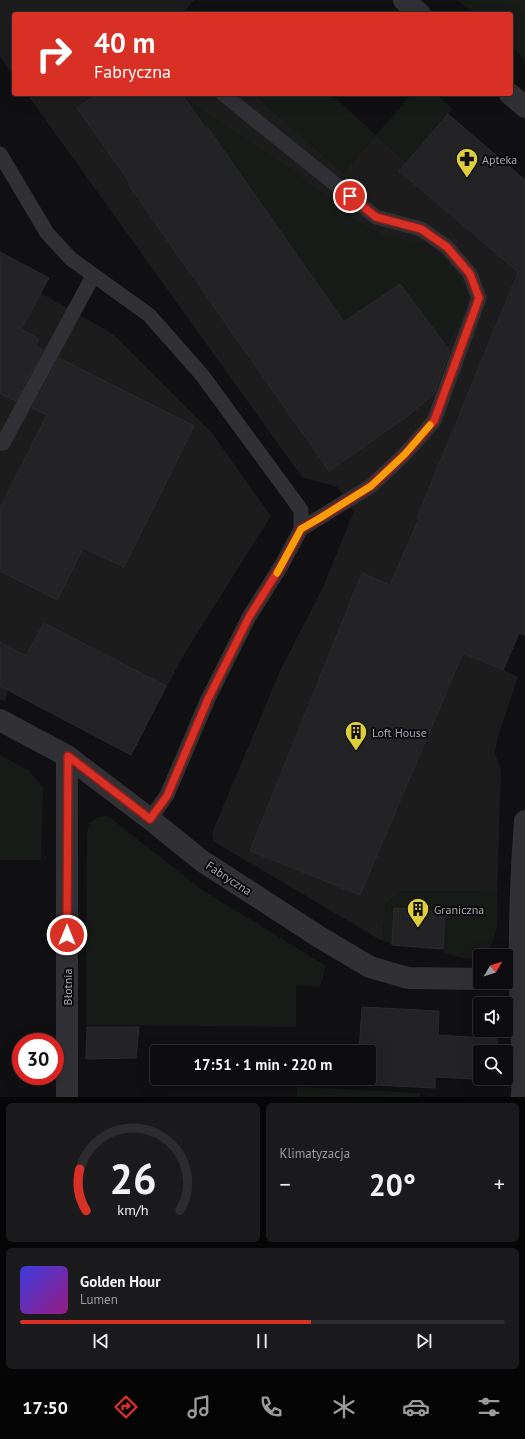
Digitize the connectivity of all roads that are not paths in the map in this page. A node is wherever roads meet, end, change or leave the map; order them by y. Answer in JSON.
{"nodes":[{"id":1,"x":404,"y":0,"type":"edge"},
{"id":2,"x":418,"y":12,"type":"edge"},
{"id":3,"x":225,"y":96,"type":"edge"},
{"id":4,"x":512,"y":96,"type":"edge"},
{"id":5,"x":525,"y":107,"type":"edge"},
{"id":6,"x":0,"y":154,"type":"edge"},
{"id":7,"x":93,"y":276,"type":"junction"},
{"id":8,"x":3,"y":443,"type":"dead end"},
{"id":9,"x":301,"y":529,"type":"junction"},
{"id":10,"x":0,"y":720,"type":"edge"},
{"id":11,"x":68,"y":756,"type":"junction"},
{"id":12,"x":150,"y":819,"type":"junction"},
{"id":13,"x":525,"y":821,"type":"edge"},
{"id":14,"x":473,"y":979,"type":"edge"},
{"id":15,"x":513,"y":980,"type":"edge"},
{"id":16,"x":67,"y":1097,"type":"edge"},
{"id":17,"x":522,"y":1097,"type":"edge"}],
"edges":[{"from":1,"to":2,"type":"street"},
{"from":3,"to":9,"type":"lane"},
{"from":4,"to":5,"type":"street"},
{"from":6,"to":7,"type":"lane"},
{"from":7,"to":8,"type":"lane"},
{"from":7,"to":9,"type":"lane"},
{"from":9,"to":12,"type":"lane"},
{"from":10,"to":11,"type":"street","name":"Fabryczna"},
{"from":11,"to":12,"type":"street","name":"Fabryczna"},
{"from":11,"to":16,"type":"street","name":"Błotnia"},
{"from":12,"to":14,"type":"street","name":"Fabryczna"},
{"from":13,"to":15,"type":"street"},
{"from":15,"to":17,"type":"street"}]}
